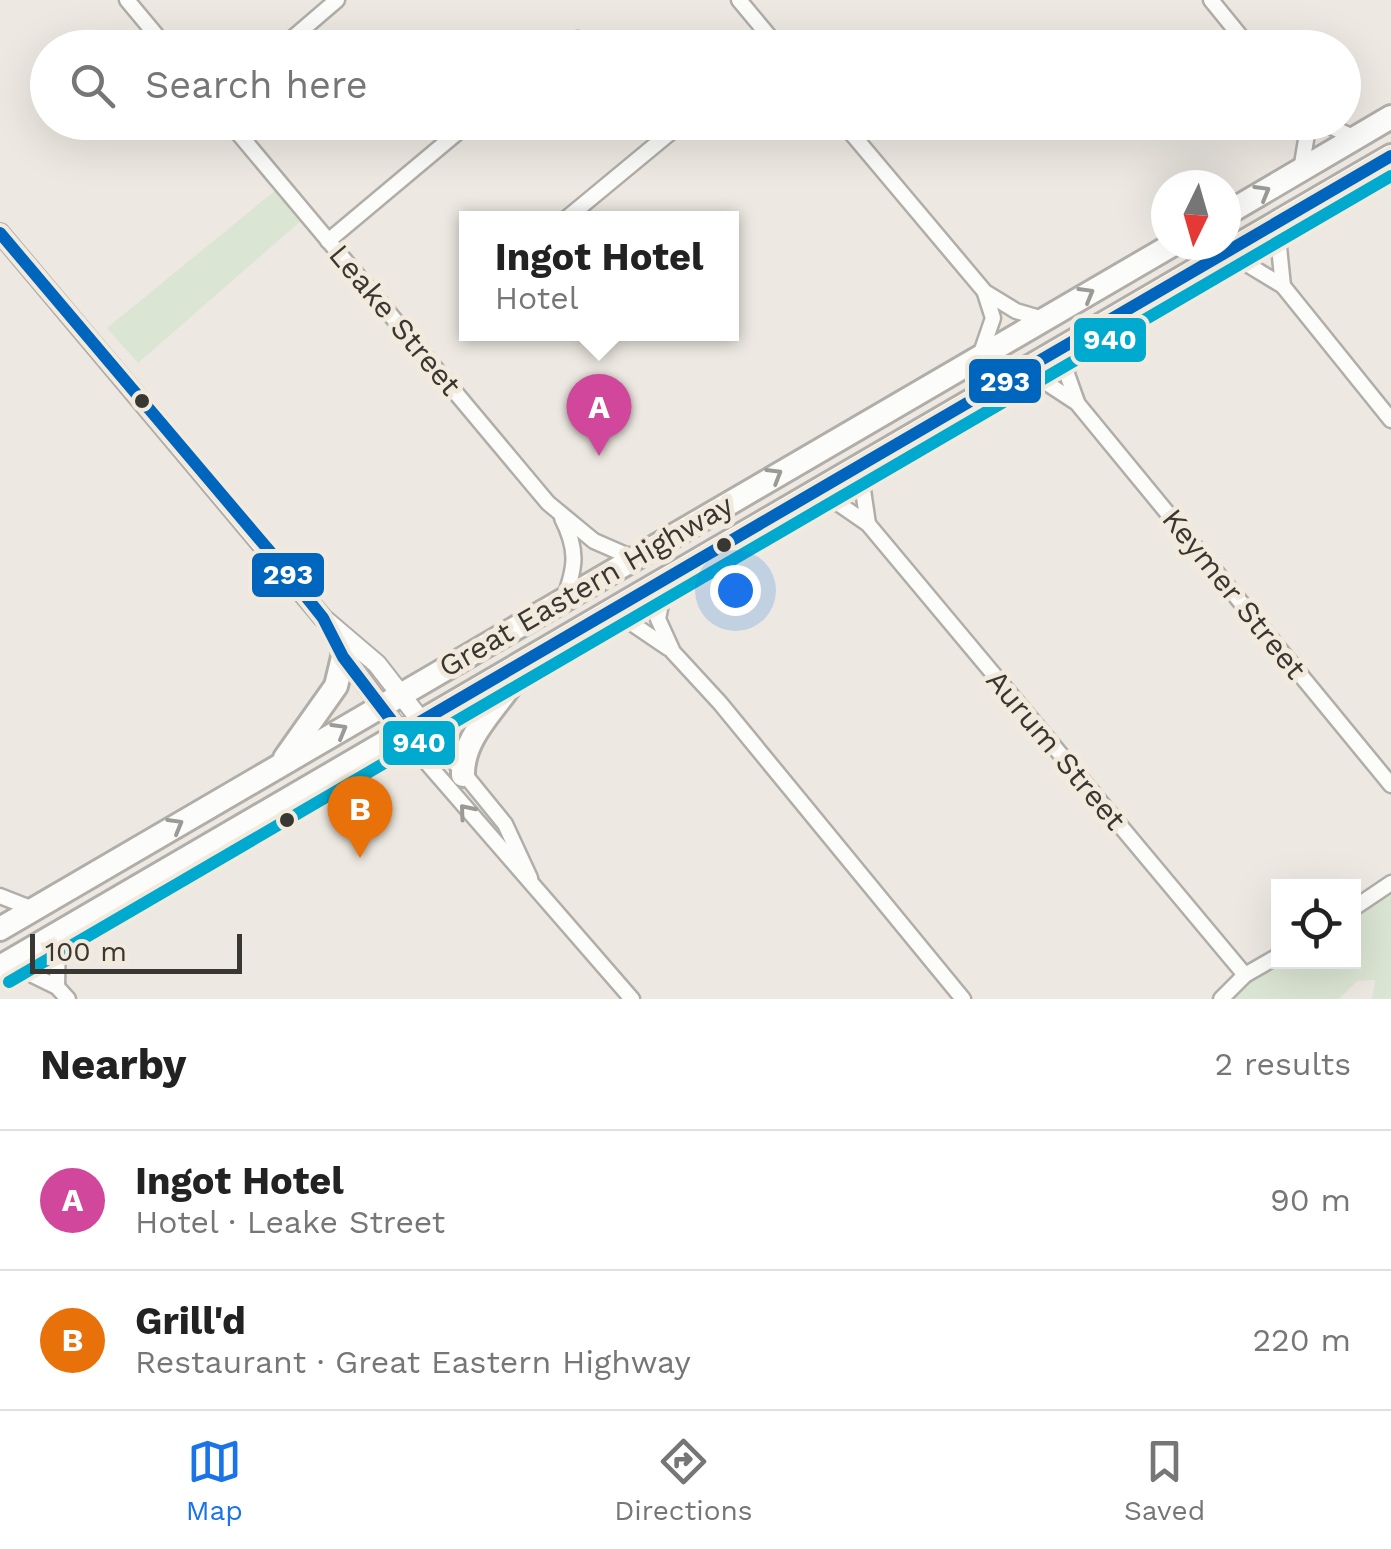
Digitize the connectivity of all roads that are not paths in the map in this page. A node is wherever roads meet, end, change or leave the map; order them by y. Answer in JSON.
{"nodes":[{"id":1,"x":127,"y":0,"type":"edge"},
{"id":2,"x":337,"y":0,"type":"edge"},
{"id":3,"x":739,"y":0,"type":"edge"},
{"id":4,"x":1210,"y":0,"type":"edge"},
{"id":5,"x":152,"y":30,"type":"edge"},
{"id":6,"x":301,"y":30,"type":"edge"},
{"id":7,"x":763,"y":30,"type":"edge"},
{"id":8,"x":1235,"y":30,"type":"edge"},
{"id":9,"x":1391,"y":117,"type":"edge"},
{"id":10,"x":1361,"y":134,"type":"edge"},
{"id":11,"x":245,"y":140,"type":"edge"},
{"id":12,"x":449,"y":140,"type":"edge"},
{"id":13,"x":661,"y":140,"type":"edge"},
{"id":14,"x":857,"y":140,"type":"edge"},
{"id":15,"x":1306,"y":140,"type":"edge"},
{"id":16,"x":1352,"y":140,"type":"edge"},
{"id":17,"x":1391,"y":156,"type":"edge"},
{"id":18,"x":1301,"y":170,"type":"junction"},
{"id":19,"x":1241,"y":205,"type":"edge"},
{"id":20,"x":575,"y":211,"type":"edge"},
{"id":21,"x":1286,"y":217,"type":"junction"},
{"id":22,"x":0,"y":233,"type":"edge"},
{"id":23,"x":328,"y":241,"type":"junction"},
{"id":24,"x":1241,"y":244,"type":"edge"},
{"id":25,"x":1151,"y":257,"type":"edge"},
{"id":26,"x":1213,"y":260,"type":"edge"},
{"id":27,"x":1240,"y":260,"type":"edge"},
{"id":28,"x":1283,"y":286,"type":"junction"},
{"id":29,"x":985,"y":292,"type":"junction"},
{"id":30,"x":1043,"y":319,"type":"junction"},
{"id":31,"x":1068,"y":344,"type":"junction"},
{"id":32,"x":980,"y":355,"type":"junction"},
{"id":33,"x":1014,"y":376,"type":"junction"},
{"id":34,"x":1077,"y":403,"type":"junction"},
{"id":35,"x":1391,"y":420,"type":"edge"},
{"id":36,"x":867,"y":462,"type":"junction"},
{"id":37,"x":810,"y":496,"type":"junction"},
{"id":38,"x":561,"y":517,"type":"junction"},
{"id":39,"x":868,"y":524,"type":"junction"},
{"id":40,"x":633,"y":558,"type":"junction"},
{"id":41,"x":666,"y":579,"type":"junction"},
{"id":42,"x":564,"y":599,"type":"junction"},
{"id":43,"x":612,"y":610,"type":"junction"},
{"id":44,"x":323,"y":618,"type":"junction"},
{"id":45,"x":672,"y":652,"type":"junction"},
{"id":46,"x":343,"y":656,"type":"junction"},
{"id":47,"x":524,"y":662,"type":"junction"},
{"id":48,"x":390,"y":700,"type":"junction"},
{"id":49,"x":422,"y":722,"type":"junction"},
{"id":50,"x":401,"y":733,"type":"junction"},
{"id":51,"x":280,"y":765,"type":"junction"},
{"id":52,"x":463,"y":775,"type":"junction"},
{"id":53,"x":1391,"y":785,"type":"edge"},
{"id":54,"x":1391,"y":883,"type":"edge"},
{"id":55,"x":532,"y":884,"type":"junction"},
{"id":56,"x":0,"y":896,"type":"edge"},
{"id":57,"x":1361,"y":903,"type":"edge"},
{"id":58,"x":33,"y":910,"type":"junction"},
{"id":59,"x":0,"y":928,"type":"edge"},
{"id":60,"x":58,"y":934,"type":"junction"},
{"id":61,"x":1271,"y":960,"type":"edge"},
{"id":62,"x":4,"y":965,"type":"edge"},
{"id":63,"x":1245,"y":976,"type":"junction"},
{"id":64,"x":57,"y":986,"type":"junction"},
{"id":65,"x":68,"y":999,"type":"edge"},
{"id":66,"x":632,"y":999,"type":"edge"},
{"id":67,"x":962,"y":999,"type":"edge"},
{"id":68,"x":1221,"y":999,"type":"edge"}],
"edges":[{"from":1,"to":5,"type":"street"},
{"from":2,"to":6,"type":"street"},
{"from":3,"to":7,"type":"street"},
{"from":4,"to":8,"type":"street"},
{"from":9,"to":10,"type":"highway"},
{"from":11,"to":23,"type":"street","name":"Leake Street"},
{"from":12,"to":23,"type":"street"},
{"from":13,"to":20,"type":"street"},
{"from":14,"to":29,"type":"street"},
{"from":15,"to":18,"type":"street"},
{"from":16,"to":18,"type":"highway"},
{"from":17,"to":21,"type":"highway","name":"Great Eastern Highway"},
{"from":19,"to":18,"type":"highway","one_way":true},
{"from":21,"to":24,"type":"highway","name":"Great Eastern Highway"},
{"from":21,"to":28,"type":"street"},
{"from":22,"to":44,"type":"street"},
{"from":23,"to":38,"type":"street","name":"Leake Street"},
{"from":30,"to":25,"type":"highway","name":"Great Eastern Highway","one_way":true},
{"from":26,"to":31,"type":"highway","name":"Great Eastern Highway"},
{"from":27,"to":28,"type":"street"},
{"from":28,"to":35,"type":"street"},
{"from":29,"to":30,"type":"street"},
{"from":29,"to":32,"type":"street"},
{"from":30,"to":32,"type":"highway","name":"Great Eastern Highway"},
{"from":31,"to":33,"type":"highway","name":"Great Eastern Highway"},
{"from":31,"to":34,"type":"street","name":"Keymer Street"},
{"from":40,"to":32,"type":"highway","name":"Great Eastern Highway","one_way":true},
{"from":33,"to":34,"type":"street","name":"Keymer Street"},
{"from":33,"to":36,"type":"highway","name":"Great Eastern Highway"},
{"from":34,"to":53,"type":"street","name":"Keymer Street"},
{"from":36,"to":37,"type":"highway","name":"Great Eastern Highway"},
{"from":36,"to":39,"type":"street"},
{"from":37,"to":39,"type":"street","name":"Aurum Street"},
{"from":37,"to":41,"type":"highway","name":"Great Eastern Highway"},
{"from":38,"to":40,"type":"street","name":"Leake Street"},
{"from":38,"to":42,"type":"street","name":"Leake Street"},
{"from":39,"to":63,"type":"street","name":"Aurum Street"},
{"from":40,"to":42,"type":"highway","name":"Great Eastern Highway"},
{"from":41,"to":43,"type":"highway","name":"Great Eastern Highway"},
{"from":41,"to":45,"type":"street"},
{"from":42,"to":48,"type":"highway","name":"Great Eastern Highway"},
{"from":43,"to":45,"type":"street"},
{"from":43,"to":47,"type":"highway","name":"Great Eastern Highway"},
{"from":44,"to":46,"type":"street"},
{"from":44,"to":48,"type":"street"},
{"from":45,"to":67,"type":"street"},
{"from":46,"to":48,"type":"street"},
{"from":46,"to":51,"type":"highway"},
{"from":47,"to":49,"type":"highway","name":"Great Eastern Highway"},
{"from":47,"to":52,"type":"highway"},
{"from":48,"to":49,"type":"street"},
{"from":48,"to":50,"type":"street"},
{"from":51,"to":48,"type":"highway","name":"Great Eastern Highway","one_way":true},
{"from":49,"to":50,"type":"highway","name":"Great Eastern Highway"},
{"from":49,"to":52,"type":"street"},
{"from":55,"to":50,"type":"street","one_way":true},
{"from":50,"to":60,"type":"highway","name":"Great Eastern Highway"},
{"from":58,"to":51,"type":"highway","name":"Great Eastern Highway","one_way":true},
{"from":52,"to":55,"type":"street"},
{"from":54,"to":57,"type":"street"},
{"from":55,"to":66,"type":"street"},
{"from":56,"to":58,"type":"street"},
{"from":58,"to":59,"type":"highway","name":"Great Eastern Highway"},
{"from":60,"to":62,"type":"highway","name":"Great Eastern Highway"},
{"from":60,"to":64,"type":"street"},
{"from":61,"to":63,"type":"street"},
{"from":62,"to":64,"type":"street"},
{"from":63,"to":68,"type":"street"},
{"from":64,"to":65,"type":"street"}]}
